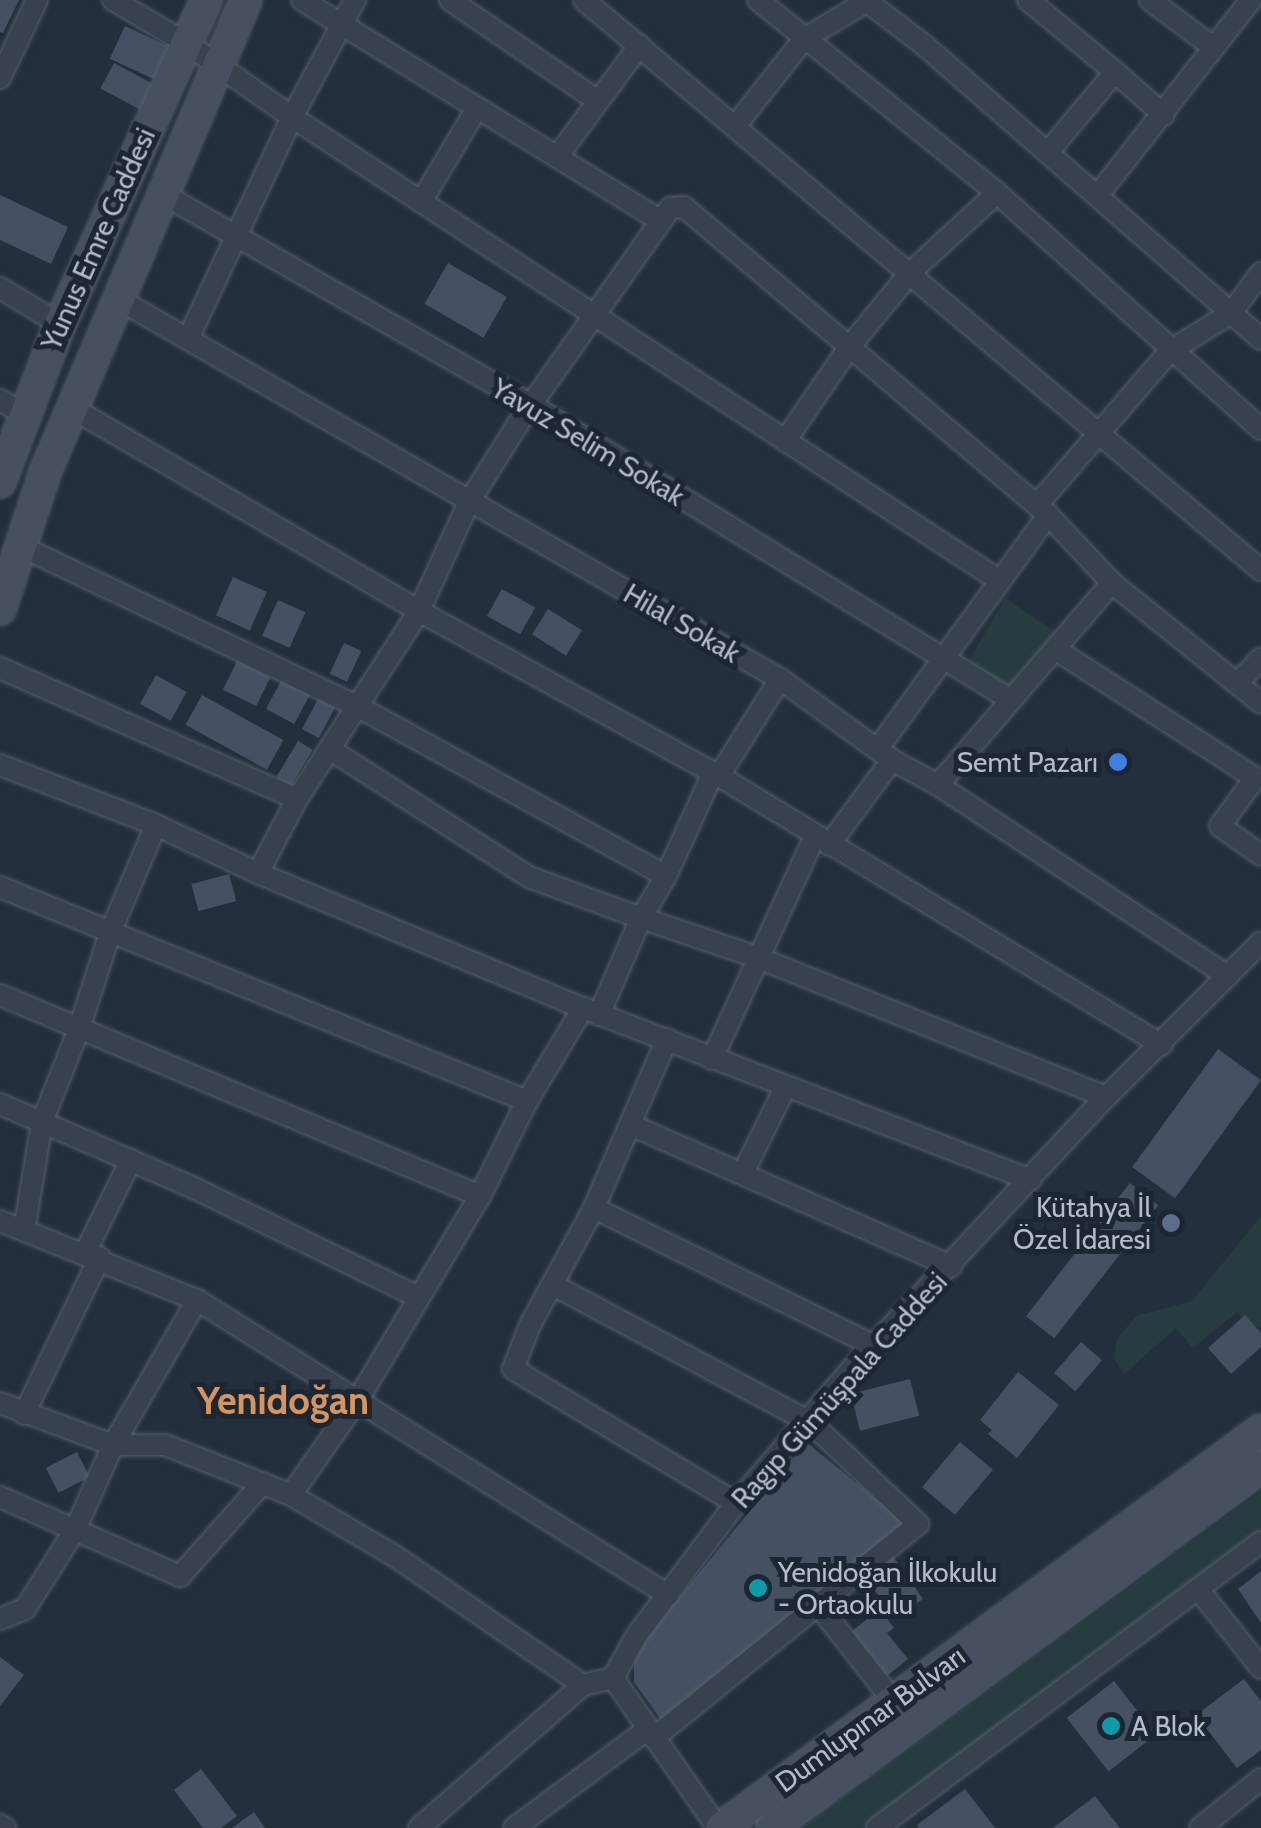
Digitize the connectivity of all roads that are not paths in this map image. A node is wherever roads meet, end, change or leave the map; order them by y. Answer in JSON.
{"nodes":[{"id":1,"x":37,"y":0,"type":"edge"},
{"id":2,"x":113,"y":0,"type":"edge"},
{"id":3,"x":206,"y":0,"type":"edge"},
{"id":4,"x":246,"y":0,"type":"edge"},
{"id":5,"x":302,"y":0,"type":"edge"},
{"id":6,"x":355,"y":0,"type":"edge"},
{"id":7,"x":450,"y":0,"type":"edge"},
{"id":8,"x":584,"y":0,"type":"edge"},
{"id":9,"x":758,"y":0,"type":"edge"},
{"id":10,"x":1028,"y":0,"type":"edge"},
{"id":11,"x":1150,"y":0,"type":"edge"},
{"id":12,"x":1251,"y":0,"type":"edge"},
{"id":13,"x":867,"y":1,"type":"edge"},
{"id":14,"x":341,"y":24,"type":"junction"},
{"id":15,"x":804,"y":39,"type":"junction"},
{"id":16,"x":186,"y":42,"type":"junction"},
{"id":17,"x":640,"y":45,"type":"junction"},
{"id":18,"x":1213,"y":47,"type":"junction"},
{"id":19,"x":216,"y":67,"type":"junction"},
{"id":20,"x":1114,"y":72,"type":"junction"},
{"id":21,"x":0,"y":78,"type":"edge"},
{"id":22,"x":598,"y":101,"type":"junction"},
{"id":23,"x":477,"y":108,"type":"junction"},
{"id":24,"x":1164,"y":115,"type":"junction"},
{"id":25,"x":292,"y":117,"type":"junction"},
{"id":26,"x":736,"y":125,"type":"junction"},
{"id":27,"x":1048,"y":152,"type":"junction"},
{"id":28,"x":557,"y":157,"type":"junction"},
{"id":29,"x":161,"y":193,"type":"junction"},
{"id":30,"x":997,"y":193,"type":"junction"},
{"id":31,"x":1098,"y":194,"type":"junction"},
{"id":32,"x":421,"y":202,"type":"junction"},
{"id":33,"x":661,"y":221,"type":"junction"},
{"id":34,"x":240,"y":236,"type":"junction"},
{"id":35,"x":912,"y":272,"type":"junction"},
{"id":36,"x":1261,"y":273,"type":"edge"},
{"id":37,"x":0,"y":288,"type":"edge"},
{"id":38,"x":118,"y":299,"type":"junction"},
{"id":39,"x":1231,"y":313,"type":"junction"},
{"id":40,"x":594,"y":316,"type":"junction"},
{"id":41,"x":60,"y":324,"type":"junction"},
{"id":42,"x":1261,"y":338,"type":"edge"},
{"id":43,"x":188,"y":339,"type":"junction"},
{"id":44,"x":850,"y":346,"type":"junction"},
{"id":45,"x":1170,"y":351,"type":"junction"},
{"id":46,"x":531,"y":405,"type":"junction"},
{"id":47,"x":12,"y":407,"type":"edge"},
{"id":48,"x":72,"y":408,"type":"junction"},
{"id":49,"x":1261,"y":428,"type":"edge"},
{"id":50,"x":1098,"y":430,"type":"junction"},
{"id":51,"x":785,"y":441,"type":"junction"},
{"id":52,"x":0,"y":482,"type":"edge"},
{"id":53,"x":469,"y":502,"type":"junction"},
{"id":54,"x":1042,"y":510,"type":"junction"},
{"id":55,"x":24,"y":548,"type":"junction"},
{"id":56,"x":1261,"y":570,"type":"edge"},
{"id":57,"x":1000,"y":581,"type":"junction"},
{"id":58,"x":1112,"y":583,"type":"junction"},
{"id":59,"x":0,"y":608,"type":"edge"},
{"id":60,"x":419,"y":611,"type":"junction"},
{"id":61,"x":1056,"y":649,"type":"junction"},
{"id":62,"x":942,"y":658,"type":"junction"},
{"id":63,"x":1261,"y":658,"type":"edge"},
{"id":64,"x":0,"y":668,"type":"edge"},
{"id":65,"x":780,"y":679,"type":"junction"},
{"id":66,"x":1237,"y":684,"type":"junction"},
{"id":67,"x":1010,"y":700,"type":"junction"},
{"id":68,"x":1261,"y":704,"type":"edge"},
{"id":69,"x":355,"y":705,"type":"junction"},
{"id":70,"x":330,"y":749,"type":"junction"},
{"id":71,"x":886,"y":754,"type":"junction"},
{"id":72,"x":0,"y":765,"type":"edge"},
{"id":73,"x":716,"y":774,"type":"junction"},
{"id":74,"x":938,"y":785,"type":"junction"},
{"id":75,"x":296,"y":799,"type":"junction"},
{"id":76,"x":156,"y":825,"type":"junction"},
{"id":77,"x":822,"y":840,"type":"junction"},
{"id":78,"x":1261,"y":855,"type":"edge"},
{"id":79,"x":258,"y":873,"type":"junction"},
{"id":80,"x":666,"y":876,"type":"junction"},
{"id":81,"x":0,"y":887,"type":"edge"},
{"id":82,"x":641,"y":918,"type":"junction"},
{"id":83,"x":110,"y":934,"type":"junction"},
{"id":84,"x":1261,"y":942,"type":"edge"},
{"id":85,"x":756,"y":956,"type":"junction"},
{"id":86,"x":1228,"y":976,"type":"junction"},
{"id":87,"x":0,"y":995,"type":"edge"},
{"id":88,"x":591,"y":1011,"type":"junction"},
{"id":89,"x":80,"y":1029,"type":"junction"},
{"id":90,"x":667,"y":1039,"type":"junction"},
{"id":91,"x":1162,"y":1045,"type":"junction"},
{"id":92,"x":712,"y":1060,"type":"junction"},
{"id":93,"x":786,"y":1086,"type":"junction"},
{"id":94,"x":1106,"y":1097,"type":"junction"},
{"id":95,"x":527,"y":1101,"type":"junction"},
{"id":96,"x":0,"y":1104,"type":"edge"},
{"id":97,"x":42,"y":1122,"type":"junction"},
{"id":98,"x":631,"y":1125,"type":"junction"},
{"id":99,"x":131,"y":1160,"type":"junction"},
{"id":100,"x":742,"y":1173,"type":"junction"},
{"id":101,"x":1030,"y":1180,"type":"junction"},
{"id":102,"x":480,"y":1196,"type":"junction"},
{"id":103,"x":594,"y":1208,"type":"junction"},
{"id":104,"x":0,"y":1221,"type":"edge"},
{"id":105,"x":24,"y":1231,"type":"junction"},
{"id":106,"x":92,"y":1255,"type":"junction"},
{"id":107,"x":951,"y":1266,"type":"junction"},
{"id":108,"x":555,"y":1286,"type":"junction"},
{"id":109,"x":418,"y":1297,"type":"junction"},
{"id":110,"x":196,"y":1300,"type":"junction"},
{"id":111,"x":873,"y":1345,"type":"junction"},
{"id":112,"x":359,"y":1398,"type":"junction"},
{"id":113,"x":0,"y":1403,"type":"edge"},
{"id":114,"x":24,"y":1414,"type":"junction"},
{"id":115,"x":810,"y":1422,"type":"junction"},
{"id":116,"x":1261,"y":1430,"type":"edge"},
{"id":117,"x":113,"y":1446,"type":"junction"},
{"id":118,"x":1261,"y":1466,"type":"edge"},
{"id":119,"x":263,"y":1483,"type":"junction"},
{"id":120,"x":290,"y":1495,"type":"junction"},
{"id":121,"x":0,"y":1497,"type":"edge"},
{"id":122,"x":736,"y":1503,"type":"junction"},
{"id":123,"x":74,"y":1530,"type":"junction"},
{"id":124,"x":1261,"y":1542,"type":"edge"},
{"id":125,"x":1198,"y":1589,"type":"junction"},
{"id":126,"x":668,"y":1596,"type":"junction"},
{"id":127,"x":818,"y":1605,"type":"junction"},
{"id":128,"x":0,"y":1619,"type":"edge"},
{"id":129,"x":1261,"y":1668,"type":"edge"},
{"id":130,"x":614,"y":1678,"type":"junction"},
{"id":131,"x":583,"y":1685,"type":"junction"},
{"id":132,"x":894,"y":1702,"type":"junction"},
{"id":133,"x":651,"y":1734,"type":"junction"},
{"id":134,"x":1261,"y":1779,"type":"edge"},
{"id":135,"x":881,"y":1827,"type":"edge"},
{"id":136,"x":420,"y":1828,"type":"edge"},
{"id":137,"x":514,"y":1828,"type":"edge"},
{"id":138,"x":720,"y":1828,"type":"edge"},
{"id":139,"x":772,"y":1828,"type":"edge"},
{"id":140,"x":1200,"y":1828,"type":"edge"}],
"edges":[{"from":1,"to":21,"type":"street"},
{"from":2,"to":16,"type":"street"},
{"from":3,"to":16,"type":"main road","name":"Yunus Emre Caddesi"},
{"from":4,"to":19,"type":"main road"},
{"from":5,"to":14,"type":"street"},
{"from":6,"to":14,"type":"street"},
{"from":7,"to":22,"type":"street"},
{"from":8,"to":17,"type":"street"},
{"from":9,"to":15,"type":"street"},
{"from":10,"to":20,"type":"street"},
{"from":11,"to":18,"type":"street"},
{"from":12,"to":18,"type":"street"},
{"from":13,"to":15,"type":"street"},
{"from":13,"to":27,"type":"street"},
{"from":14,"to":23,"type":"street"},
{"from":14,"to":25,"type":"street"},
{"from":15,"to":26,"type":"street"},
{"from":15,"to":30,"type":"street"},
{"from":16,"to":19,"type":"street"},
{"from":16,"to":41,"type":"main road","name":"Yunus Emre Caddesi"},
{"from":17,"to":22,"type":"street"},
{"from":17,"to":26,"type":"street"},
{"from":18,"to":24,"type":"street"},
{"from":19,"to":25,"type":"street"},
{"from":19,"to":29,"type":"main road"},
{"from":20,"to":24,"type":"street"},
{"from":20,"to":27,"type":"street"},
{"from":22,"to":28,"type":"street"},
{"from":23,"to":28,"type":"street"},
{"from":23,"to":32,"type":"street"},
{"from":24,"to":31,"type":"street"},
{"from":25,"to":32,"type":"street"},
{"from":25,"to":34,"type":"street"},
{"from":26,"to":35,"type":"street"},
{"from":27,"to":31,"type":"street"},
{"from":28,"to":33,"type":"street"},
{"from":29,"to":34,"type":"street","name":"Yavuz Selim Sokak"},
{"from":29,"to":38,"type":"main road"},
{"from":30,"to":35,"type":"street"},
{"from":30,"to":45,"type":"street"},
{"from":31,"to":39,"type":"street"},
{"from":32,"to":40,"type":"street"},
{"from":33,"to":40,"type":"street"},
{"from":33,"to":44,"type":"street"},
{"from":34,"to":43,"type":"street"},
{"from":34,"to":46,"type":"street","name":"Yavuz Selim Sokak"},
{"from":35,"to":44,"type":"street"},
{"from":35,"to":50,"type":"street"},
{"from":36,"to":39,"type":"street"},
{"from":37,"to":41,"type":"street"},
{"from":38,"to":43,"type":"street","name":"Hilal Sokak"},
{"from":38,"to":48,"type":"main road"},
{"from":39,"to":42,"type":"street"},
{"from":39,"to":45,"type":"street"},
{"from":40,"to":46,"type":"street"},
{"from":40,"to":51,"type":"street"},
{"from":41,"to":47,"type":"main road","name":"Yunus Emre Caddesi"},
{"from":43,"to":53,"type":"street","name":"Hilal Sokak"},
{"from":44,"to":51,"type":"street"},
{"from":44,"to":54,"type":"street"},
{"from":45,"to":49,"type":"street"},
{"from":45,"to":50,"type":"street"},
{"from":46,"to":53,"type":"street"},
{"from":46,"to":62,"type":"street","name":"Yavuz Selim Sokak"},
{"from":47,"to":52,"type":"main road","name":"Yunus Emre Caddesi"},
{"from":48,"to":55,"type":"main road"},
{"from":48,"to":60,"type":"street"},
{"from":50,"to":54,"type":"street"},
{"from":50,"to":56,"type":"street"},
{"from":51,"to":57,"type":"street"},
{"from":53,"to":60,"type":"street"},
{"from":53,"to":65,"type":"street","name":"Hilal Sokak"},
{"from":54,"to":57,"type":"street"},
{"from":54,"to":58,"type":"street"},
{"from":55,"to":59,"type":"main road"},
{"from":55,"to":69,"type":"street"},
{"from":57,"to":62,"type":"street"},
{"from":58,"to":61,"type":"street"},
{"from":58,"to":66,"type":"street"},
{"from":60,"to":69,"type":"street"},
{"from":60,"to":73,"type":"street"},
{"from":61,"to":67,"type":"street"},
{"from":61,"to":78,"type":"street"},
{"from":62,"to":67,"type":"street","name":"Yavuz Selim Sokak"},
{"from":62,"to":71,"type":"street"},
{"from":63,"to":66,"type":"street"},
{"from":64,"to":75,"type":"street"},
{"from":65,"to":71,"type":"street","name":"Hilal Sokak"},
{"from":65,"to":73,"type":"street"},
{"from":66,"to":68,"type":"street"},
{"from":67,"to":74,"type":"street"},
{"from":69,"to":70,"type":"street"},
{"from":69,"to":80,"type":"street"},
{"from":70,"to":75,"type":"street"},
{"from":70,"to":82,"type":"street"},
{"from":71,"to":74,"type":"street","name":"Hilal Sokak"},
{"from":71,"to":77,"type":"street"},
{"from":72,"to":76,"type":"street"},
{"from":73,"to":77,"type":"street"},
{"from":73,"to":80,"type":"street"},
{"from":74,"to":86,"type":"street","name":"Hilal Sokak"},
{"from":75,"to":79,"type":"street"},
{"from":76,"to":79,"type":"street"},
{"from":76,"to":83,"type":"street"},
{"from":77,"to":85,"type":"street"},
{"from":77,"to":91,"type":"street"},
{"from":79,"to":88,"type":"street"},
{"from":80,"to":82,"type":"street"},
{"from":81,"to":83,"type":"street"},
{"from":82,"to":85,"type":"street"},
{"from":82,"to":88,"type":"street"},
{"from":83,"to":89,"type":"street"},
{"from":83,"to":95,"type":"street"},
{"from":84,"to":86,"type":"street","name":"Ragıp Gümüşpala Caddesi"},
{"from":85,"to":92,"type":"street"},
{"from":85,"to":94,"type":"street"},
{"from":86,"to":91,"type":"street","name":"Ragıp Gümüşpala Caddesi"},
{"from":87,"to":89,"type":"street"},
{"from":88,"to":90,"type":"street"},
{"from":88,"to":95,"type":"street"},
{"from":89,"to":97,"type":"street"},
{"from":89,"to":102,"type":"street"},
{"from":90,"to":92,"type":"street"},
{"from":90,"to":98,"type":"street"},
{"from":91,"to":94,"type":"street","name":"Ragıp Gümüşpala Caddesi"},
{"from":92,"to":93,"type":"street"},
{"from":93,"to":100,"type":"street"},
{"from":93,"to":101,"type":"street"},
{"from":94,"to":101,"type":"street","name":"Ragıp Gümüşpala Caddesi"},
{"from":95,"to":102,"type":"street"},
{"from":96,"to":97,"type":"street"},
{"from":97,"to":99,"type":"street"},
{"from":97,"to":105,"type":"street"},
{"from":98,"to":100,"type":"street"},
{"from":98,"to":103,"type":"street"},
{"from":99,"to":106,"type":"street"},
{"from":99,"to":109,"type":"street"},
{"from":100,"to":107,"type":"street"},
{"from":101,"to":107,"type":"street","name":"Ragıp Gümüşpala Caddesi"},
{"from":102,"to":109,"type":"street"},
{"from":103,"to":108,"type":"street"},
{"from":103,"to":111,"type":"street"},
{"from":104,"to":105,"type":"street"},
{"from":105,"to":106,"type":"street"},
{"from":106,"to":110,"type":"street"},
{"from":106,"to":114,"type":"street"},
{"from":107,"to":111,"type":"street","name":"Ragıp Gümüşpala Caddesi"},
{"from":108,"to":115,"type":"street"},
{"from":108,"to":122,"type":"street"},
{"from":109,"to":112,"type":"street"},
{"from":110,"to":112,"type":"street"},
{"from":110,"to":117,"type":"street"},
{"from":111,"to":115,"type":"street","name":"Ragıp Gümüşpala Caddesi"},
{"from":112,"to":120,"type":"street"},
{"from":112,"to":126,"type":"street"},
{"from":113,"to":114,"type":"street"},
{"from":114,"to":117,"type":"street"},
{"from":115,"to":122,"type":"street","name":"Ragıp Gümüşpala Caddesi"},
{"from":115,"to":127,"type":"street"},
{"from":116,"to":132,"type":"main road","name":"Dumlupınar Bulvarı"},
{"from":117,"to":119,"type":"street"},
{"from":117,"to":123,"type":"street"},
{"from":118,"to":139,"type":"main road","name":"Dumlupınar Bulvarı"},
{"from":119,"to":120,"type":"street"},
{"from":119,"to":123,"type":"street"},
{"from":120,"to":131,"type":"street"},
{"from":121,"to":123,"type":"street"},
{"from":122,"to":126,"type":"street","name":"Ragıp Gümüşpala Caddesi"},
{"from":123,"to":128,"type":"street"},
{"from":124,"to":125,"type":"street"},
{"from":125,"to":129,"type":"street"},
{"from":125,"to":135,"type":"street"},
{"from":126,"to":130,"type":"street","name":"Ragıp Gümüşpala Caddesi"},
{"from":127,"to":132,"type":"street"},
{"from":127,"to":133,"type":"street"},
{"from":130,"to":131,"type":"street"},
{"from":130,"to":133,"type":"street"},
{"from":131,"to":136,"type":"street"},
{"from":132,"to":138,"type":"main road","name":"Dumlupınar Bulvarı"},
{"from":133,"to":137,"type":"street"},
{"from":133,"to":138,"type":"street"},
{"from":134,"to":140,"type":"street"}]}
